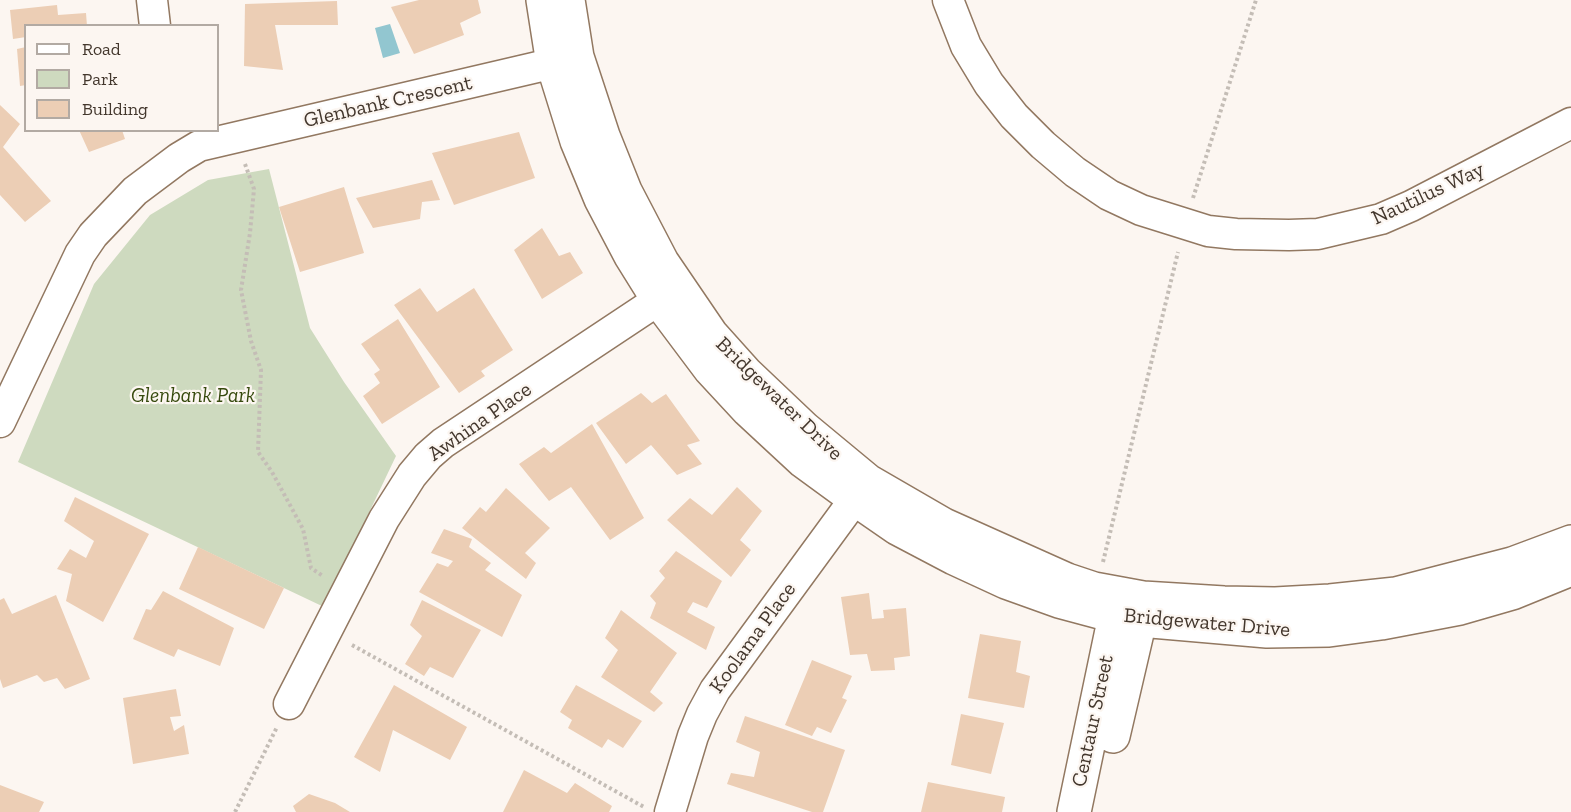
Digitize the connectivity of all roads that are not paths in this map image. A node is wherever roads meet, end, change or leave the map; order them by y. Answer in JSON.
{"nodes":[{"id":1,"x":152,"y":0,"type":"edge"},
{"id":2,"x":543,"y":0,"type":"edge"},
{"id":3,"x":568,"y":0,"type":"edge"},
{"id":4,"x":948,"y":0,"type":"edge"},
{"id":5,"x":154,"y":24,"type":"edge"},
{"id":6,"x":565,"y":60,"type":"junction"},
{"id":7,"x":1571,"y":123,"type":"edge"},
{"id":8,"x":196,"y":138,"type":"edge"},
{"id":9,"x":668,"y":294,"type":"junction"},
{"id":10,"x":0,"y":422,"type":"edge"},
{"id":11,"x":861,"y":490,"type":"junction"},
{"id":12,"x":1571,"y":542,"type":"edge"},
{"id":13,"x":1571,"y":569,"type":"edge"},
{"id":14,"x":1122,"y":603,"type":"junction"},
{"id":15,"x":289,"y":704,"type":"road end"},
{"id":16,"x":670,"y":812,"type":"edge"},
{"id":17,"x":1074,"y":812,"type":"edge"},
{"id":18,"x":1095,"y":812,"type":"edge"}],
"edges":[{"from":1,"to":5,"type":"street"},
{"from":2,"to":6,"type":"street","name":"Bridgewater Drive"},
{"from":3,"to":6,"type":"street","name":"Bridgewater Drive"},
{"from":4,"to":7,"type":"street","name":"Nautilus Way"},
{"from":6,"to":8,"type":"street","name":"Glenbank Crescent"},
{"from":6,"to":9,"type":"street","name":"Bridgewater Drive"},
{"from":8,"to":10,"type":"street","name":"Glenbank Crescent"},
{"from":9,"to":11,"type":"street","name":"Bridgewater Drive"},
{"from":9,"to":15,"type":"street","name":"Awhina Place"},
{"from":11,"to":14,"type":"street","name":"Bridgewater Drive"},
{"from":11,"to":16,"type":"street","name":"Koolama Place"},
{"from":12,"to":14,"type":"street","name":"Bridgewater Drive"},
{"from":13,"to":14,"type":"street","name":"Bridgewater Drive"},
{"from":14,"to":17,"type":"street","name":"Centaur Street"},
{"from":14,"to":18,"type":"street","name":"Centaur Street"}]}
